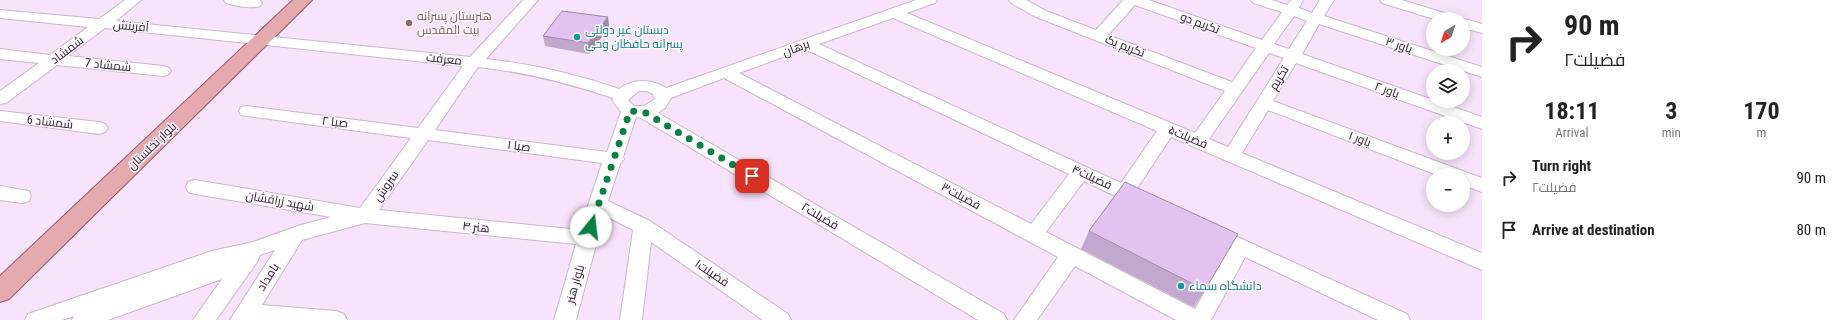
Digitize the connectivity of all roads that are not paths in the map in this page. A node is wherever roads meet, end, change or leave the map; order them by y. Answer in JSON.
{"nodes":[{"id":1,"x":134,"y":0,"type":"edge"},
{"id":2,"x":231,"y":0,"type":"edge"},
{"id":3,"x":289,"y":0,"type":"edge"},
{"id":4,"x":304,"y":0,"type":"edge"},
{"id":5,"x":531,"y":0,"type":"edge"},
{"id":6,"x":930,"y":0,"type":"edge"},
{"id":7,"x":1016,"y":0,"type":"edge"},
{"id":8,"x":1131,"y":0,"type":"edge"},
{"id":9,"x":1135,"y":0,"type":"edge"},
{"id":10,"x":1258,"y":0,"type":"edge"},
{"id":11,"x":1327,"y":0,"type":"edge"},
{"id":12,"x":1387,"y":0,"type":"edge"},
{"id":13,"x":255,"y":3,"type":"dead end"},
{"id":14,"x":1293,"y":5,"type":"edge"},
{"id":15,"x":1426,"y":12,"type":"edge"},
{"id":16,"x":894,"y":13,"type":"junction"},
{"id":17,"x":0,"y":14,"type":"edge"},
{"id":18,"x":1315,"y":19,"type":"junction"},
{"id":19,"x":102,"y":24,"type":"junction"},
{"id":20,"x":1470,"y":25,"type":"edge"},
{"id":21,"x":1482,"y":29,"type":"edge"},
{"id":22,"x":1099,"y":36,"type":"junction"},
{"id":23,"x":256,"y":38,"type":"junction"},
{"id":24,"x":806,"y":44,"type":"junction"},
{"id":25,"x":1265,"y":46,"type":"junction"},
{"id":26,"x":0,"y":54,"type":"edge"},
{"id":27,"x":1292,"y":56,"type":"junction"},
{"id":28,"x":53,"y":60,"type":"junction"},
{"id":29,"x":473,"y":62,"type":"junction"},
{"id":30,"x":163,"y":71,"type":"dead end"},
{"id":31,"x":1482,"y":72,"type":"edge"},
{"id":32,"x":726,"y":73,"type":"junction"},
{"id":33,"x":1235,"y":89,"type":"junction"},
{"id":34,"x":662,"y":95,"type":"junction"},
{"id":35,"x":0,"y":99,"type":"edge"},
{"id":36,"x":1264,"y":103,"type":"junction"},
{"id":37,"x":632,"y":106,"type":"junction"},
{"id":38,"x":247,"y":111,"type":"dead end"},
{"id":39,"x":0,"y":116,"type":"edge"},
{"id":40,"x":1482,"y":124,"type":"edge"},
{"id":41,"x":99,"y":128,"type":"dead end"},
{"id":42,"x":1167,"y":129,"type":"junction"},
{"id":43,"x":424,"y":133,"type":"junction"},
{"id":44,"x":1198,"y":142,"type":"junction"},
{"id":45,"x":1232,"y":156,"type":"junction"},
{"id":46,"x":615,"y":159,"type":"junction"},
{"id":47,"x":1436,"y":168,"type":"edge"},
{"id":48,"x":1081,"y":172,"type":"junction"},
{"id":49,"x":1470,"y":181,"type":"edge"},
{"id":50,"x":1482,"y":185,"type":"edge"},
{"id":51,"x":195,"y":187,"type":"dead end"},
{"id":52,"x":1125,"y":192,"type":"junction"},
{"id":53,"x":0,"y":193,"type":"edge"},
{"id":54,"x":22,"y":196,"type":"dead end"},
{"id":55,"x":598,"y":204,"type":"junction"},
{"id":56,"x":1159,"y":208,"type":"edge"},
{"id":57,"x":365,"y":216,"type":"junction"},
{"id":58,"x":1193,"y":224,"type":"edge"},
{"id":59,"x":643,"y":226,"type":"junction"},
{"id":60,"x":1034,"y":234,"type":"junction"},
{"id":61,"x":295,"y":235,"type":"junction"},
{"id":62,"x":588,"y":238,"type":"junction"},
{"id":63,"x":1241,"y":246,"type":"junction"},
{"id":64,"x":255,"y":249,"type":"junction"},
{"id":65,"x":1072,"y":255,"type":"junction"},
{"id":66,"x":1482,"y":262,"type":"edge"},
{"id":67,"x":0,"y":272,"type":"edge"},
{"id":68,"x":0,"y":292,"type":"edge"},
{"id":69,"x":243,"y":316,"type":"edge"},
{"id":70,"x":779,"y":319,"type":"edge"},
{"id":71,"x":36,"y":320,"type":"edge"},
{"id":72,"x":82,"y":320,"type":"edge"},
{"id":73,"x":204,"y":320,"type":"edge"},
{"id":74,"x":336,"y":320,"type":"edge"},
{"id":75,"x":564,"y":320,"type":"edge"},
{"id":76,"x":631,"y":320,"type":"edge"},
{"id":77,"x":996,"y":320,"type":"edge"},
{"id":78,"x":1025,"y":320,"type":"edge"},
{"id":79,"x":1196,"y":320,"type":"edge"},
{"id":80,"x":1200,"y":320,"type":"edge"},
{"id":81,"x":1399,"y":320,"type":"edge"}],
"edges":[{"from":1,"to":19,"type":"street","name":"شمشاد"},
{"from":2,"to":13,"type":"street"},
{"from":3,"to":23,"type":"main road","name":"بلوار نخلستان"},
{"from":4,"to":23,"type":"main road","name":"بلوار نخلستان"},
{"from":5,"to":29,"type":"street","name":"سروش"},
{"from":6,"to":16,"type":"street","name":"برهان"},
{"from":7,"to":22,"type":"street","name":"تکریم یک"},
{"from":8,"to":22,"type":"street"},
{"from":9,"to":25,"type":"street","name":"تکریم دو"},
{"from":10,"to":14,"type":"street","name":"یاور ۳"},
{"from":11,"to":18,"type":"street","name":"تکریم"},
{"from":12,"to":15,"type":"street"},
{"from":14,"to":18,"type":"street","name":"یاور ۳"},
{"from":14,"to":25,"type":"street"},
{"from":16,"to":24,"type":"street","name":"برهان"},
{"from":16,"to":42,"type":"street","name":"فضیلت۵"},
{"from":17,"to":19,"type":"street","name":"آفرینش"},
{"from":18,"to":27,"type":"street","name":"تکریم"},
{"from":18,"to":31,"type":"street","name":"یاور ۳"},
{"from":19,"to":23,"type":"street","name":"آفرینش"},
{"from":19,"to":28,"type":"street","name":"شمشاد"},
{"from":20,"to":21,"type":"street"},
{"from":22,"to":33,"type":"street","name":"تکریم یک"},
{"from":23,"to":29,"type":"street","name":"معرفت"},
{"from":23,"to":67,"type":"main road","name":"بلوار نخلستان"},
{"from":23,"to":68,"type":"main road","name":"بلوار نخلستان"},
{"from":24,"to":32,"type":"street","name":"برهان"},
{"from":24,"to":48,"type":"street","name":"فضیلت۴"},
{"from":25,"to":27,"type":"street","name":"تکریم دو"},
{"from":25,"to":33,"type":"street"},
{"from":26,"to":28,"type":"street","name":"شمشاد 7"},
{"from":27,"to":36,"type":"street","name":"تکریم"},
{"from":27,"to":40,"type":"street","name":"یاور ۲"},
{"from":28,"to":30,"type":"street","name":"شمشاد 7"},
{"from":28,"to":35,"type":"street","name":"شمشاد"},
{"from":29,"to":37,"type":"street","name":"معرفت"},
{"from":29,"to":43,"type":"street","name":"سروش"},
{"from":32,"to":34,"type":"street","name":"برهان"},
{"from":32,"to":60,"type":"street","name":"فضیلت۳"},
{"from":33,"to":44,"type":"street"},
{"from":34,"to":37,"type":"street"},
{"from":34,"to":37,"type":"street"},
{"from":36,"to":45,"type":"street","name":"تکریم"},
{"from":36,"to":47,"type":"street","name":"یاور ۱"},
{"from":37,"to":46,"type":"street","name":"بلوار هنر"},
{"from":37,"to":77,"type":"street","name":"فضیلت۲"},
{"from":38,"to":43,"type":"street","name":"صبا ۲"},
{"from":39,"to":41,"type":"street","name":"شمشاد 6"},
{"from":42,"to":44,"type":"street","name":"فضیلت۵"},
{"from":42,"to":52,"type":"street"},
{"from":43,"to":46,"type":"street","name":"صبا ۱"},
{"from":43,"to":57,"type":"street","name":"سروش"},
{"from":44,"to":45,"type":"street","name":"فضیلت۵"},
{"from":45,"to":66,"type":"street","name":"فضیلت۵"},
{"from":46,"to":55,"type":"street","name":"بلوار هنر"},
{"from":48,"to":52,"type":"street","name":"فضیلت۴"},
{"from":48,"to":60,"type":"street"},
{"from":49,"to":50,"type":"street"},
{"from":51,"to":57,"type":"street","name":"شهید زرافشان"},
{"from":52,"to":56,"type":"street","name":"فضیلت۴"},
{"from":53,"to":54,"type":"street"},
{"from":55,"to":59,"type":"street","name":"فضیلت۱"},
{"from":55,"to":62,"type":"street","name":"بلوار هنر"},
{"from":57,"to":61,"type":"street"},
{"from":57,"to":62,"type":"street","name":"هنر ۴"},
{"from":58,"to":63,"type":"street"},
{"from":59,"to":70,"type":"street","name":"فضیلت۱"},
{"from":59,"to":76,"type":"street"},
{"from":60,"to":65,"type":"street","name":"فضیلت۳"},
{"from":61,"to":64,"type":"street"},
{"from":61,"to":69,"type":"street","name":"بامداد"},
{"from":62,"to":75,"type":"street","name":"بلوار هنر"},
{"from":63,"to":80,"type":"street"},
{"from":63,"to":81,"type":"street"},
{"from":64,"to":71,"type":"street"},
{"from":64,"to":72,"type":"street"},
{"from":64,"to":73,"type":"street"},
{"from":65,"to":78,"type":"street"},
{"from":65,"to":79,"type":"street","name":"فضیلت۳"},
{"from":69,"to":74,"type":"street"}]}
